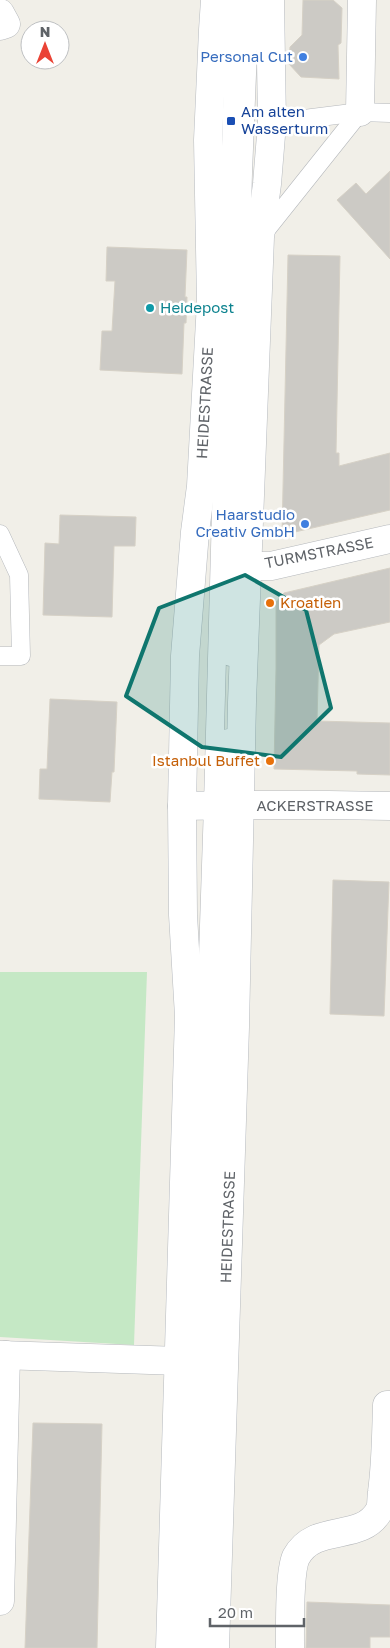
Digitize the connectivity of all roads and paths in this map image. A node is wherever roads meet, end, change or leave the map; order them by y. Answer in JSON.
{"nodes":[{"id":1,"x":215,"y":0,"type":"edge"},
{"id":2,"x":235,"y":0,"type":"edge"},
{"id":3,"x":250,"y":0,"type":"edge"},
{"id":4,"x":270,"y":0,"type":"edge"},
{"id":5,"x":362,"y":0,"type":"edge"},
{"id":6,"x":360,"y":112,"type":"junction"},
{"id":7,"x":390,"y":113,"type":"edge"},
{"id":8,"x":272,"y":124,"type":"junction"},
{"id":9,"x":260,"y":237,"type":"junction"},
{"id":10,"x":0,"y":534,"type":"edge"},
{"id":11,"x":390,"y":539,"type":"edge"},
{"id":12,"x":248,"y":566,"type":"junction"},
{"id":13,"x":0,"y":656,"type":"edge"},
{"id":14,"x":226,"y":805,"type":"junction"},
{"id":15,"x":182,"y":806,"type":"junction"},
{"id":16,"x":390,"y":806,"type":"edge"},
{"id":17,"x":3,"y":1355,"type":"edge"},
{"id":18,"x":180,"y":1361,"type":"junction"},
{"id":19,"x":390,"y":1405,"type":"edge"},
{"id":20,"x":0,"y":1601,"type":"edge"},
{"id":21,"x":170,"y":1648,"type":"edge"},
{"id":22,"x":185,"y":1648,"type":"edge"},
{"id":23,"x":200,"y":1648,"type":"edge"},
{"id":24,"x":215,"y":1648,"type":"edge"},
{"id":25,"x":290,"y":1648,"type":"edge"}],
"edges":[{"from":1,"to":15,"type":"main road","name":"HEIDESTRASSE"},
{"from":2,"to":14,"type":"lane"},
{"from":3,"to":14,"type":"lane"},
{"from":4,"to":8,"type":"main road","name":"HEIDESTRASSE"},
{"from":5,"to":6,"type":"main road"},
{"from":6,"to":7,"type":"lane"},
{"from":6,"to":8,"type":"lane"},
{"from":6,"to":9,"type":"lane"},
{"from":8,"to":9,"type":"main road","name":"HEIDESTRASSE"},
{"from":9,"to":12,"type":"main road","name":"HEIDESTRASSE"},
{"from":10,"to":13,"type":"lane"},
{"from":11,"to":12,"type":"main road","name":"TURMSTRASSE"},
{"from":12,"to":14,"type":"main road","name":"HEIDESTRASSE"},
{"from":14,"to":15,"type":"main road"},
{"from":14,"to":16,"type":"main road","name":"ACKERSTRASSE"},
{"from":14,"to":22,"type":"lane"},
{"from":14,"to":23,"type":"lane"},
{"from":14,"to":24,"type":"main road","name":"HEIDESTRASSE"},
{"from":15,"to":18,"type":"main road","name":"HEIDESTRASSE"},
{"from":17,"to":18,"type":"main road"},
{"from":17,"to":20,"type":"main road"},
{"from":18,"to":21,"type":"main road","name":"HEIDESTRASSE"},
{"from":19,"to":25,"type":"main road"}]}
